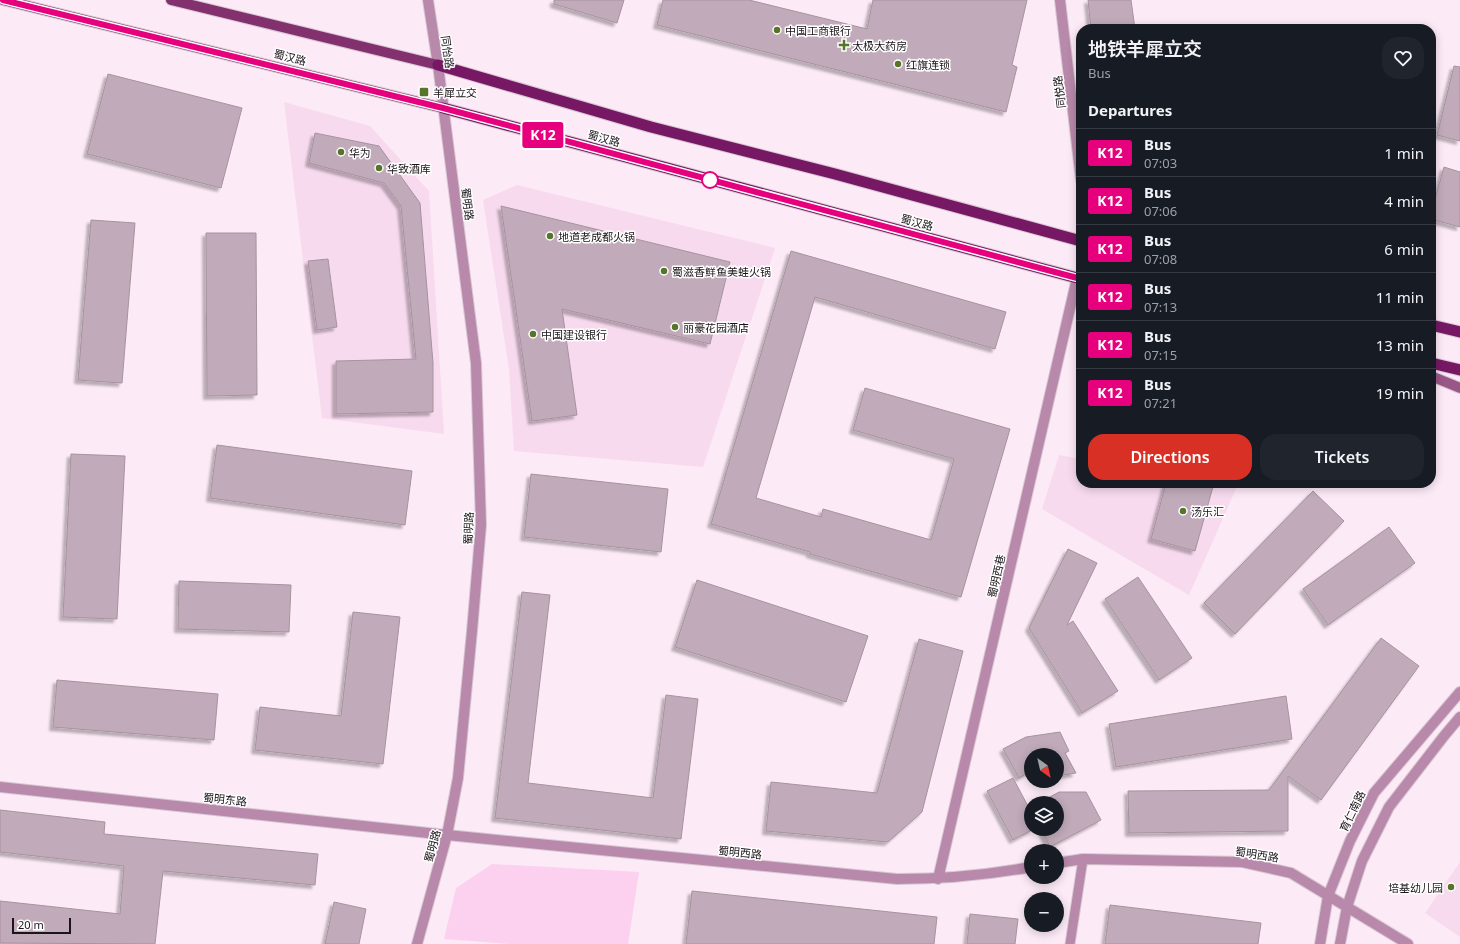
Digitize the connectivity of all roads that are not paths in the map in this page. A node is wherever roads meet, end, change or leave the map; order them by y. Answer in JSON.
{"nodes":[{"id":1,"x":3,"y":0,"type":"edge"},
{"id":2,"x":171,"y":0,"type":"edge"},
{"id":3,"x":428,"y":0,"type":"edge"},
{"id":4,"x":1060,"y":0,"type":"edge"},
{"id":5,"x":438,"y":65,"type":"junction"},
{"id":6,"x":443,"y":108,"type":"junction"},
{"id":7,"x":1076,"y":137,"type":"edge"},
{"id":8,"x":1076,"y":240,"type":"edge"},
{"id":9,"x":1076,"y":277,"type":"edge"},
{"id":10,"x":1076,"y":291,"type":"edge"},
{"id":11,"x":1436,"y":326,"type":"edge"},
{"id":12,"x":1460,"y":332,"type":"edge"},
{"id":13,"x":1436,"y":364,"type":"edge"},
{"id":14,"x":1460,"y":370,"type":"edge"},
{"id":15,"x":1436,"y":378,"type":"edge"},
{"id":16,"x":1460,"y":388,"type":"edge"},
{"id":17,"x":1460,"y":692,"type":"edge"},
{"id":18,"x":1460,"y":717,"type":"edge"},
{"id":19,"x":0,"y":787,"type":"edge"},
{"id":20,"x":448,"y":836,"type":"junction"},
{"id":21,"x":1083,"y":859,"type":"junction"},
{"id":22,"x":1064,"y":862,"type":"edge"},
{"id":23,"x":1024,"y":868,"type":"edge"},
{"id":24,"x":938,"y":879,"type":"junction"},
{"id":25,"x":1328,"y":896,"type":"junction"},
{"id":26,"x":1347,"y":907,"type":"junction"},
{"id":27,"x":417,"y":944,"type":"edge"},
{"id":28,"x":1070,"y":944,"type":"edge"},
{"id":29,"x":1320,"y":944,"type":"edge"},
{"id":30,"x":1340,"y":944,"type":"edge"},
{"id":31,"x":1408,"y":944,"type":"edge"}],
"edges":[{"from":1,"to":6,"type":"main road","name":"蜀汉路"},
{"from":2,"to":5,"type":"main road"},
{"from":3,"to":5,"type":"street","name":"同怡路"},
{"from":4,"to":7,"type":"street","name":"同悦路"},
{"from":5,"to":6,"type":"street","name":"同怡路"},
{"from":5,"to":8,"type":"highway"},
{"from":6,"to":9,"type":"highway","name":"蜀汉路"},
{"from":6,"to":20,"type":"street","name":"蜀明路"},
{"from":10,"to":24,"type":"street","name":"蜀明西巷"},
{"from":11,"to":12,"type":"highway"},
{"from":13,"to":14,"type":"highway"},
{"from":15,"to":16,"type":"main road"},
{"from":17,"to":25,"type":"street","name":"育仁南路"},
{"from":18,"to":26,"type":"street"},
{"from":19,"to":20,"type":"street","name":"蜀明东路"},
{"from":20,"to":24,"type":"street","name":"蜀明西路"},
{"from":20,"to":27,"type":"street","name":"蜀明路"},
{"from":21,"to":22,"type":"street","name":"蜀明西路"},
{"from":21,"to":25,"type":"street","name":"蜀明西路"},
{"from":21,"to":28,"type":"lane"},
{"from":23,"to":24,"type":"street","name":"蜀明西路"},
{"from":25,"to":26,"type":"street","name":"蜀明西路"},
{"from":25,"to":29,"type":"street","name":"育仁南路"},
{"from":26,"to":30,"type":"street"},
{"from":26,"to":31,"type":"street","name":"蜀明西路"}]}
